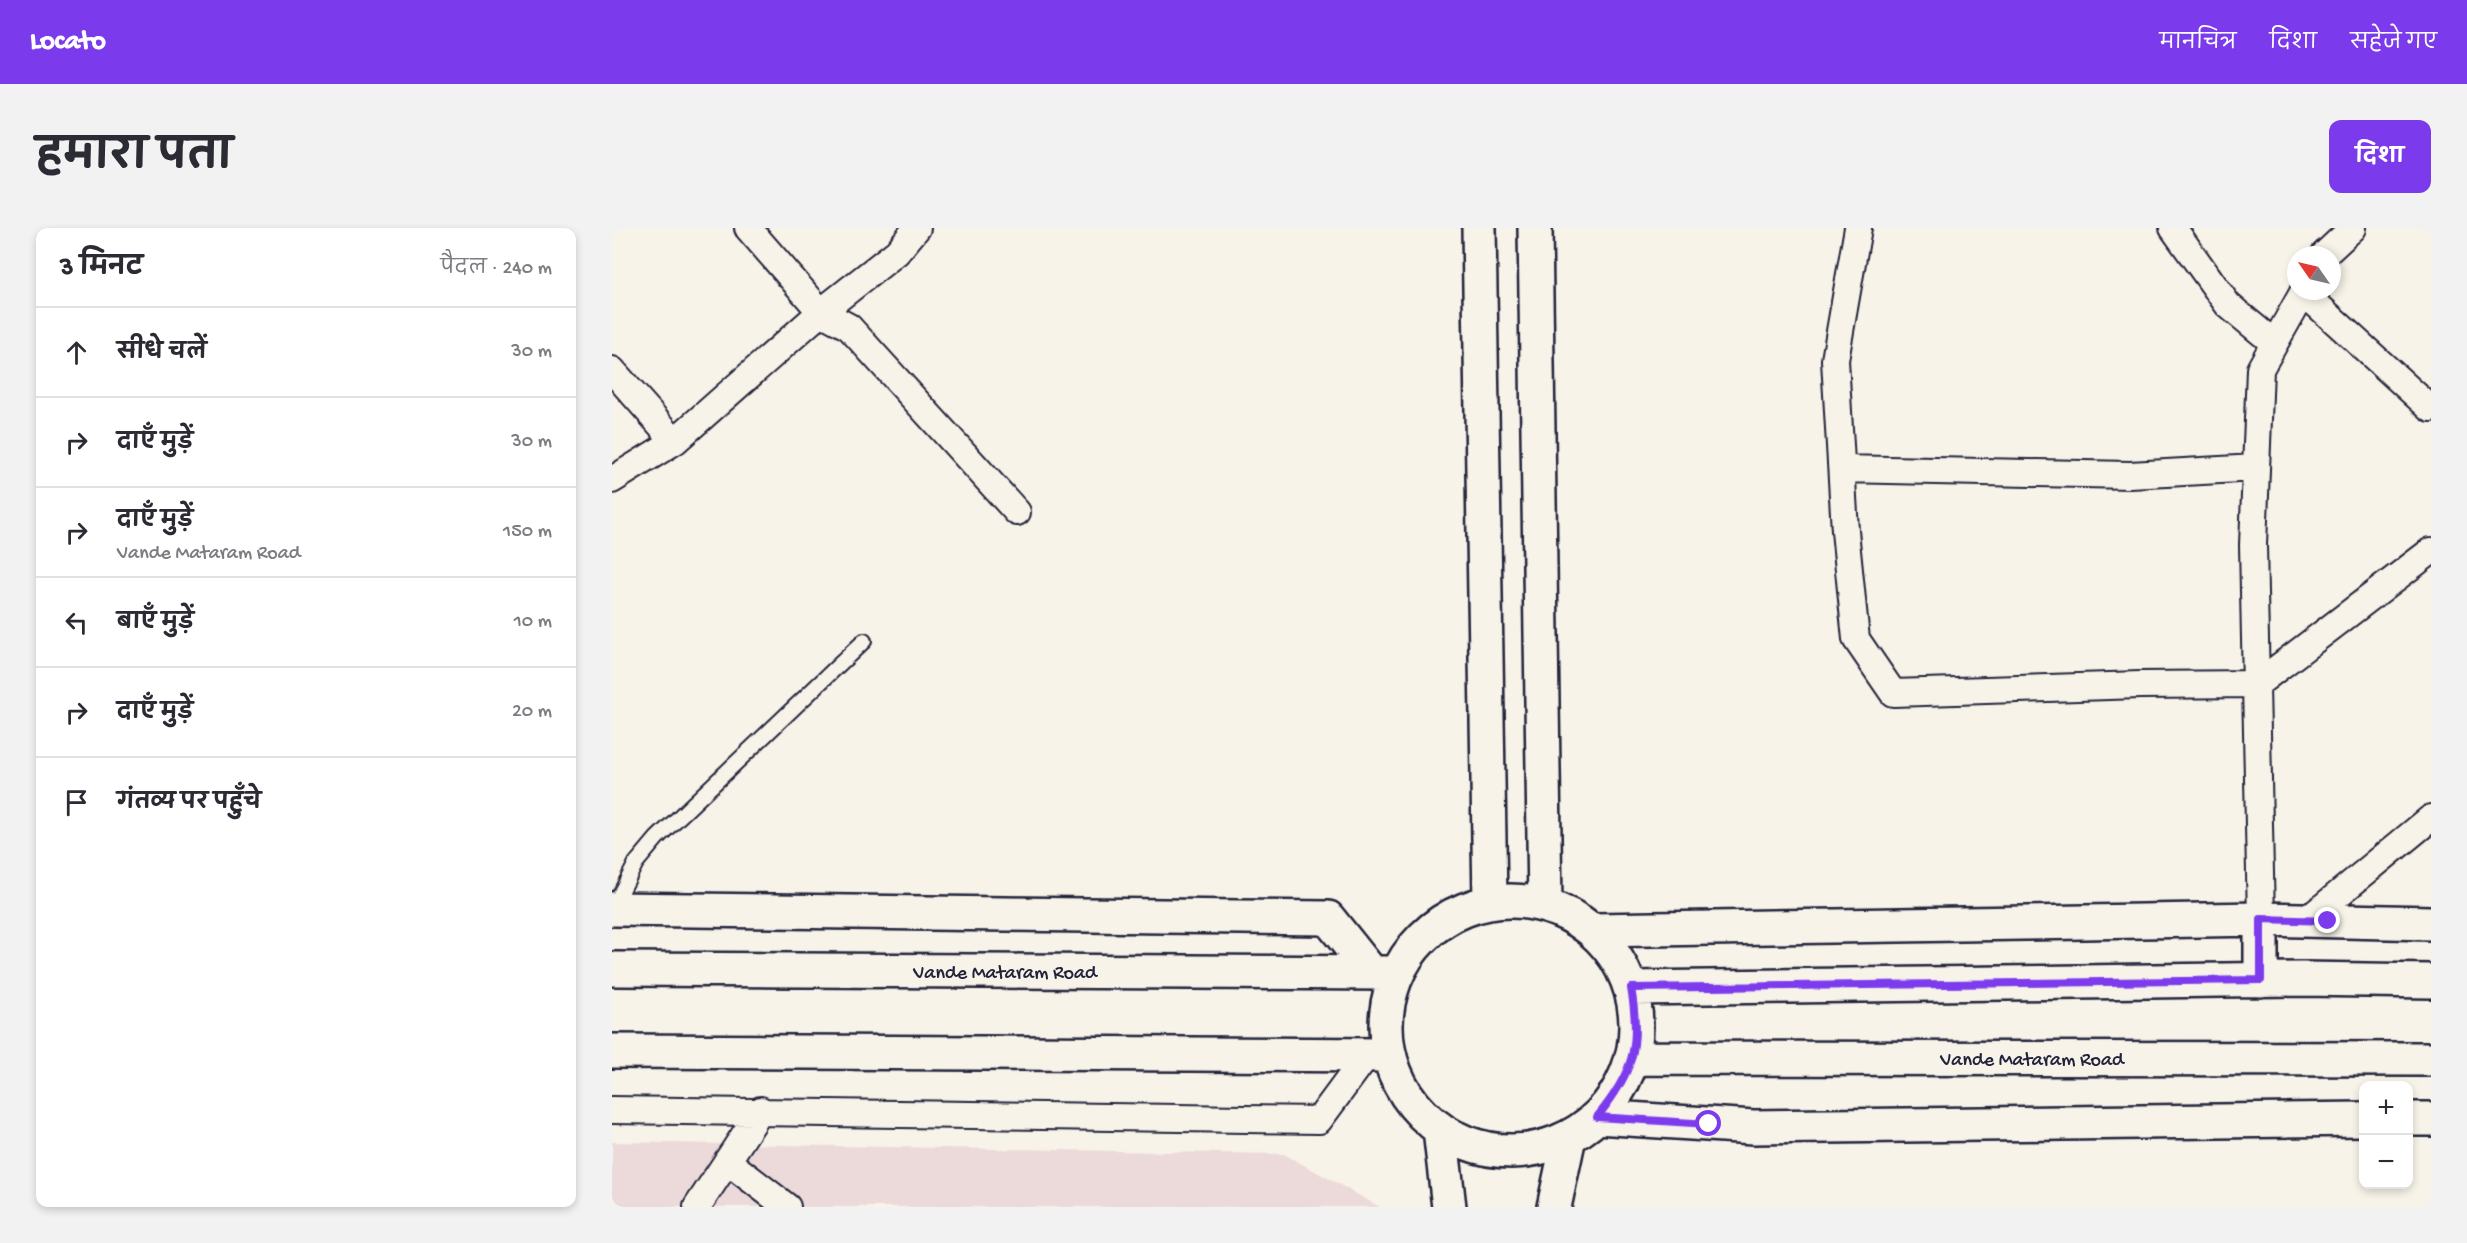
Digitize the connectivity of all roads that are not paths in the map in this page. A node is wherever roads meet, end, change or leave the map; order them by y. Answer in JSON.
{"nodes":[{"id":1,"x":747,"y":228,"type":"edge"},
{"id":2,"x":917,"y":228,"type":"edge"},
{"id":3,"x":1479,"y":228,"type":"edge"},
{"id":4,"x":1535,"y":228,"type":"edge"},
{"id":5,"x":1858,"y":228,"type":"edge"},
{"id":6,"x":2174,"y":228,"type":"edge"},
{"id":7,"x":2353,"y":228,"type":"edge"},
{"id":8,"x":2334,"y":246,"type":"edge"},
{"id":9,"x":2299,"y":300,"type":"edge"},
{"id":10,"x":2314,"y":300,"type":"edge"},
{"id":11,"x":821,"y":312,"type":"junction"},
{"id":12,"x":2274,"y":343,"type":"junction"},
{"id":13,"x":612,"y":369,"type":"edge"},
{"id":14,"x":2431,"y":409,"type":"edge"},
{"id":15,"x":675,"y":441,"type":"junction"},
{"id":16,"x":2256,"y":468,"type":"junction"},
{"id":17,"x":1842,"y":469,"type":"junction"},
{"id":18,"x":612,"y":480,"type":"edge"},
{"id":19,"x":1017,"y":512,"type":"dead end"},
{"id":20,"x":2431,"y":550,"type":"edge"},
{"id":21,"x":864,"y":641,"type":"dead end"},
{"id":22,"x":2257,"y":684,"type":"junction"},
{"id":23,"x":2431,"y":818,"type":"edge"},
{"id":24,"x":1490,"y":902,"type":"junction"},
{"id":25,"x":1545,"y":904,"type":"junction"},
{"id":26,"x":612,"y":909,"type":"edge"},
{"id":27,"x":2261,"y":919,"type":"junction"},
{"id":28,"x":2307,"y":920,"type":"junction"},
{"id":29,"x":2431,"y":923,"type":"edge"},
{"id":30,"x":1594,"y":930,"type":"junction"},
{"id":31,"x":612,"y":969,"type":"edge"},
{"id":32,"x":1385,"y":973,"type":"junction"},
{"id":33,"x":2261,"y":980,"type":"junction"},
{"id":34,"x":2431,"y":981,"type":"edge"},
{"id":35,"x":1631,"y":988,"type":"junction"},
{"id":36,"x":612,"y":1051,"type":"edge"},
{"id":37,"x":1378,"y":1055,"type":"junction"},
{"id":38,"x":1632,"y":1058,"type":"junction"},
{"id":39,"x":2431,"y":1059,"type":"edge"},
{"id":40,"x":612,"y":1110,"type":"edge"},
{"id":41,"x":760,"y":1110,"type":"junction"},
{"id":42,"x":1597,"y":1117,"type":"junction"},
{"id":43,"x":2359,"y":1119,"type":"edge"},
{"id":44,"x":2413,"y":1119,"type":"edge"},
{"id":45,"x":2431,"y":1119,"type":"edge"},
{"id":46,"x":1440,"y":1130,"type":"junction"},
{"id":47,"x":1569,"y":1137,"type":"junction"},
{"id":48,"x":727,"y":1161,"type":"junction"},
{"id":49,"x":1562,"y":1192,"type":"edge"},
{"id":50,"x":697,"y":1207,"type":"edge"},
{"id":51,"x":787,"y":1207,"type":"edge"},
{"id":52,"x":1449,"y":1207,"type":"edge"}],
"edges":[{"from":1,"to":11,"type":"street"},
{"from":2,"to":11,"type":"street"},
{"from":3,"to":24,"type":"street"},
{"from":4,"to":25,"type":"street"},
{"from":5,"to":17,"type":"street"},
{"from":6,"to":12,"type":"street"},
{"from":7,"to":8,"type":"street"},
{"from":9,"to":12,"type":"street"},
{"from":10,"to":14,"type":"street"},
{"from":11,"to":15,"type":"street"},
{"from":11,"to":19,"type":"street"},
{"from":12,"to":16,"type":"street"},
{"from":13,"to":15,"type":"street"},
{"from":15,"to":18,"type":"street"},
{"from":16,"to":17,"type":"street"},
{"from":16,"to":22,"type":"street"},
{"from":17,"to":22,"type":"street"},
{"from":20,"to":22,"type":"street"},
{"from":21,"to":26,"type":"lane"},
{"from":22,"to":27,"type":"street"},
{"from":23,"to":28,"type":"street"},
{"from":24,"to":25,"type":"street"},
{"from":24,"to":32,"type":"street"},
{"from":25,"to":30,"type":"street"},
{"from":26,"to":32,"type":"street"},
{"from":27,"to":28,"type":"street"},
{"from":27,"to":30,"type":"street"},
{"from":27,"to":33,"type":"street"},
{"from":28,"to":29,"type":"street"},
{"from":30,"to":35,"type":"street"},
{"from":31,"to":32,"type":"street","name":"Vande Mataram Road"},
{"from":32,"to":37,"type":"street"},
{"from":33,"to":34,"type":"street"},
{"from":33,"to":35,"type":"street"},
{"from":35,"to":38,"type":"street"},
{"from":36,"to":37,"type":"street"},
{"from":37,"to":41,"type":"street"},
{"from":37,"to":46,"type":"street"},
{"from":38,"to":39,"type":"street","name":"Vande Mataram Road"},
{"from":38,"to":42,"type":"street"},
{"from":40,"to":41,"type":"street"},
{"from":41,"to":48,"type":"street"},
{"from":42,"to":43,"type":"street"},
{"from":42,"to":47,"type":"street"},
{"from":44,"to":45,"type":"street"},
{"from":46,"to":47,"type":"street"},
{"from":46,"to":52,"type":"street"},
{"from":47,"to":49,"type":"street"},
{"from":48,"to":50,"type":"street"},
{"from":48,"to":51,"type":"street"}]}
